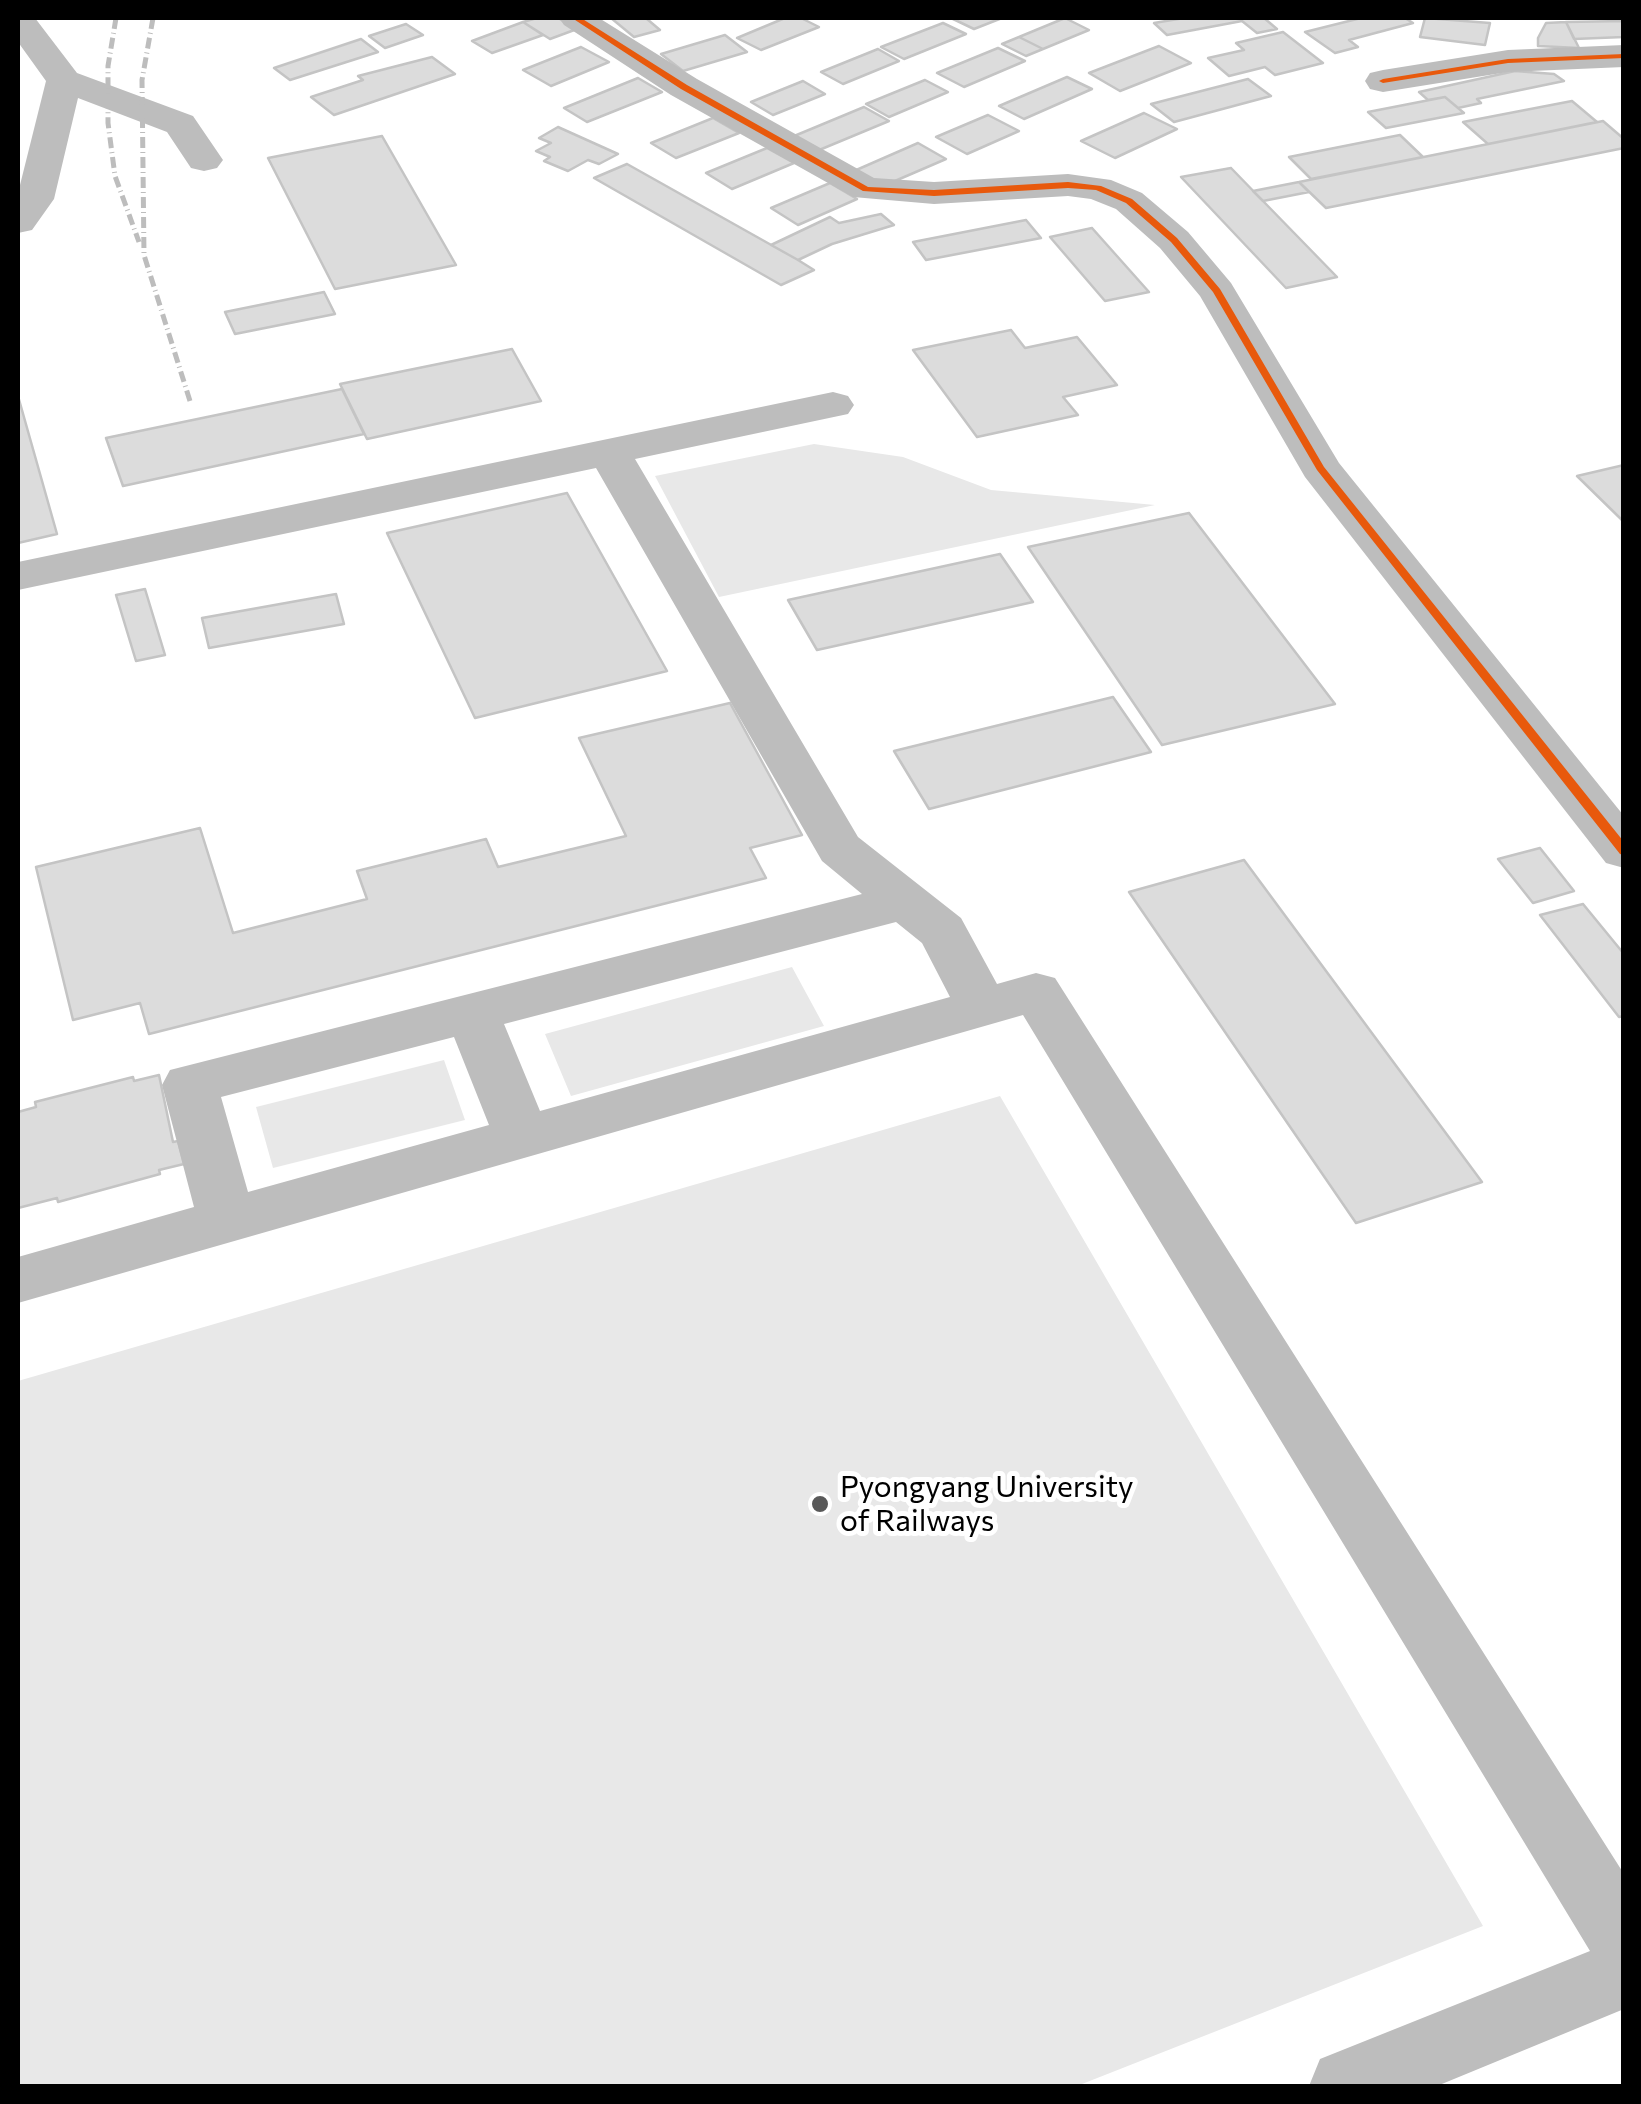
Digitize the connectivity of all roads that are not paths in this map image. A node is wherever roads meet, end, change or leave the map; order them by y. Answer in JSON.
{"nodes":[{"id":1,"x":18,"y":18,"type":"edge"},
{"id":2,"x":576,"y":18,"type":"edge"},
{"id":3,"x":1624,"y":56,"type":"edge"},
{"id":4,"x":64,"y":81,"type":"junction"},
{"id":5,"x":1383,"y":81,"type":"dead end"},
{"id":6,"x":204,"y":160,"type":"dead end"},
{"id":7,"x":18,"y":222,"type":"edge"},
{"id":8,"x":833,"y":405,"type":"dead end"},
{"id":9,"x":609,"y":452,"type":"junction"},
{"id":10,"x":18,"y":576,"type":"edge"},
{"id":11,"x":1624,"y":851,"type":"edge"},
{"id":12,"x":906,"y":901,"type":"junction"},
{"id":13,"x":982,"y":1007,"type":"junction"},
{"id":14,"x":472,"y":1012,"type":"junction"},
{"id":15,"x":522,"y":1137,"type":"junction"},
{"id":16,"x":227,"y":1221,"type":"junction"},
{"id":17,"x":18,"y":1280,"type":"edge"},
{"id":18,"x":1624,"y":1940,"type":"edge"},
{"id":19,"x":1624,"y":1974,"type":"edge"},
{"id":20,"x":1348,"y":2086,"type":"edge"}],
"edges":[{"from":1,"to":4,"type":"street"},
{"from":2,"to":11,"type":"street"},
{"from":3,"to":5,"type":"street"},
{"from":4,"to":6,"type":"street"},
{"from":4,"to":7,"type":"street"},
{"from":8,"to":9,"type":"street"},
{"from":9,"to":10,"type":"street"},
{"from":9,"to":12,"type":"street"},
{"from":12,"to":13,"type":"street"},
{"from":12,"to":14,"type":"street"},
{"from":13,"to":15,"type":"street"},
{"from":13,"to":18,"type":"street"},
{"from":14,"to":15,"type":"street"},
{"from":14,"to":16,"type":"street"},
{"from":15,"to":16,"type":"street"},
{"from":16,"to":17,"type":"street"},
{"from":19,"to":20,"type":"street"}]}
